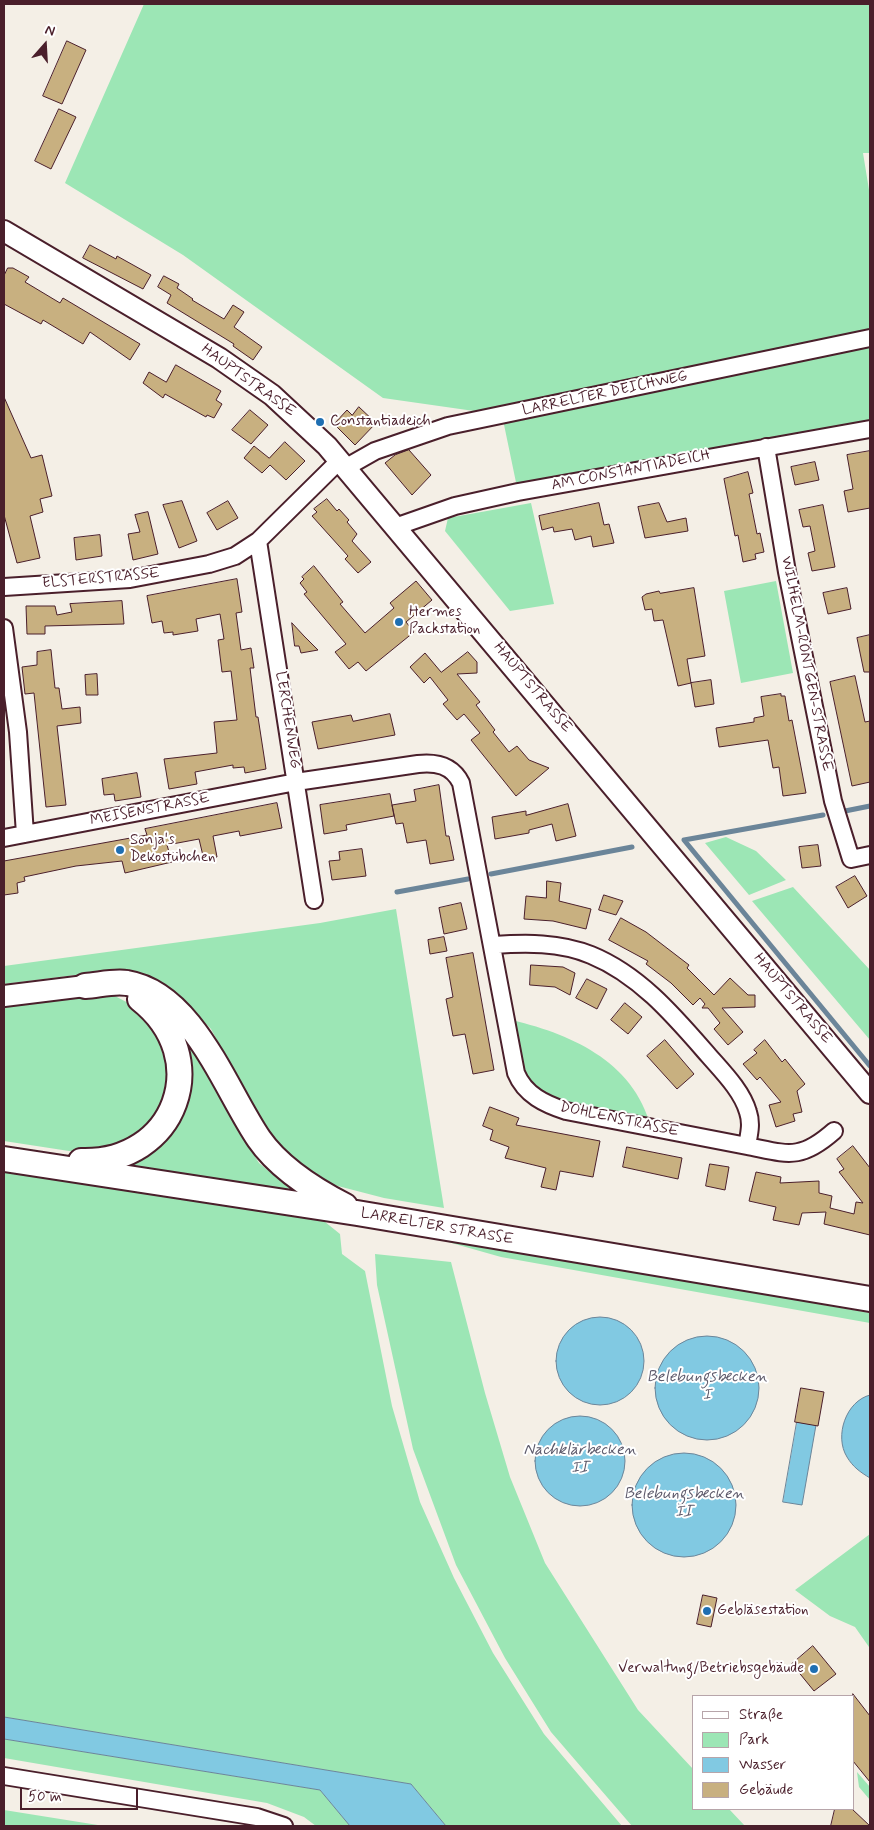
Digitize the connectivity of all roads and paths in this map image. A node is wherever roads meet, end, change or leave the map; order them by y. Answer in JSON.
{"nodes":[{"id":1,"x":4,"y":231,"type":"edge"},
{"id":2,"x":870,"y":338,"type":"edge"},
{"id":3,"x":870,"y":429,"type":"edge"},
{"id":4,"x":766,"y":447,"type":"junction"},
{"id":5,"x":342,"y":464,"type":"junction"},
{"id":6,"x":396,"y":526,"type":"junction"},
{"id":7,"x":258,"y":540,"type":"junction"},
{"id":8,"x":4,"y":587,"type":"edge"},
{"id":9,"x":4,"y":628,"type":"edge"},
{"id":10,"x":296,"y":782,"type":"junction"},
{"id":11,"x":26,"y":834,"type":"junction"},
{"id":12,"x":4,"y":838,"type":"edge"},
{"id":13,"x":870,"y":855,"type":"edge"},
{"id":14,"x":314,"y":900,"type":"dead end"},
{"id":15,"x":493,"y":945,"type":"junction"},
{"id":16,"x":85,"y":986,"type":"junction"},
{"id":17,"x":4,"y":996,"type":"edge"},
{"id":18,"x":870,"y":1092,"type":"edge"},
{"id":19,"x":834,"y":1131,"type":"dead end"},
{"id":20,"x":747,"y":1146,"type":"junction"},
{"id":21,"x":4,"y":1158,"type":"edge"},
{"id":22,"x":358,"y":1213,"type":"junction"},
{"id":23,"x":870,"y":1299,"type":"edge"},
{"id":24,"x":4,"y":1776,"type":"edge"},
{"id":25,"x":284,"y":1826,"type":"edge"}],
"edges":[{"from":1,"to":5,"type":"street","name":"HAUPTSTRASSE"},
{"from":2,"to":5,"type":"street","name":"LARRELTER DEICHWEG"},
{"from":3,"to":4,"type":"street","name":"AM CONSTANTIADEICH"},
{"from":4,"to":6,"type":"street","name":"AM CONSTANTIADEICH"},
{"from":4,"to":13,"type":"street","name":"WILHELM-RÖNTGEN-STRASSE"},
{"from":5,"to":6,"type":"street","name":"HAUPTSTRASSE"},
{"from":5,"to":7,"type":"street","name":"ELSTERSTRASSE"},
{"from":6,"to":18,"type":"street","name":"HAUPTSTRASSE"},
{"from":7,"to":8,"type":"street","name":"ELSTERSTRASSE"},
{"from":7,"to":10,"type":"street","name":"LERCHENWEG"},
{"from":9,"to":11,"type":"street"},
{"from":10,"to":11,"type":"street","name":"MEISENSTRASSE"},
{"from":10,"to":14,"type":"street","name":"LERCHENWEG"},
{"from":10,"to":15,"type":"street","name":"DOHLENSTRASSE"},
{"from":11,"to":12,"type":"street","name":"MEISENSTRASSE"},
{"from":15,"to":20,"type":"street"},
{"from":15,"to":20,"type":"street","name":"DOHLENSTRASSE"},
{"from":16,"to":17,"type":"street"},
{"from":16,"to":21,"type":"main road"},
{"from":16,"to":22,"type":"main road"},
{"from":19,"to":20,"type":"street","name":"DOHLENSTRASSE"},
{"from":21,"to":22,"type":"main road","name":"LARRELTER STRASSE"},
{"from":22,"to":23,"type":"main road","name":"LARRELTER STRASSE"},
{"from":24,"to":25,"type":"street"}]}
